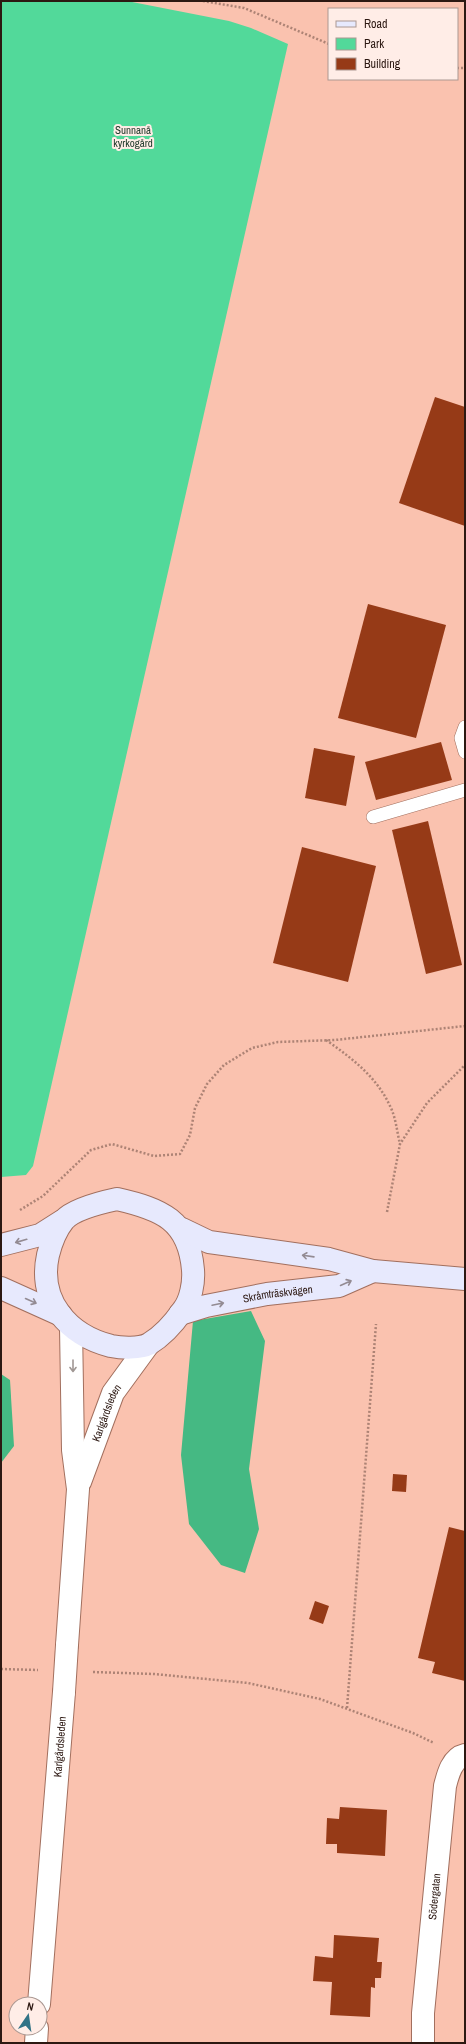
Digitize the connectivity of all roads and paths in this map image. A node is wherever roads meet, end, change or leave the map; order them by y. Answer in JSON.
{"nodes":[{"id":1,"x":203,"y":1,"type":"edge"},
{"id":2,"x":328,"y":44,"type":"edge"},
{"id":3,"x":465,"y":727,"type":"edge"},
{"id":4,"x":465,"y":752,"type":"edge"},
{"id":5,"x":465,"y":790,"type":"edge"},
{"id":6,"x":373,"y":817,"type":"dead end"},
{"id":7,"x":465,"y":1026,"type":"edge"},
{"id":8,"x":326,"y":1040,"type":"junction"},
{"id":9,"x":465,"y":1065,"type":"edge"},
{"id":10,"x":400,"y":1144,"type":"junction"},
{"id":11,"x":18,"y":1210,"type":"dead end"},
{"id":12,"x":387,"y":1212,"type":"dead end"},
{"id":13,"x":65,"y":1219,"type":"junction"},
{"id":14,"x":182,"y":1229,"type":"junction"},
{"id":15,"x":1,"y":1245,"type":"edge"},
{"id":16,"x":373,"y":1271,"type":"junction"},
{"id":17,"x":465,"y":1279,"type":"edge"},
{"id":18,"x":1,"y":1288,"type":"edge"},
{"id":19,"x":180,"y":1314,"type":"junction"},
{"id":20,"x":66,"y":1321,"type":"junction"},
{"id":21,"x":376,"y":1324,"type":"dead end"},
{"id":22,"x":148,"y":1345,"type":"junction"},
{"id":23,"x":78,"y":1489,"type":"junction"},
{"id":24,"x":154,"y":1674,"type":"dead end"},
{"id":25,"x":347,"y":1708,"type":"junction"},
{"id":26,"x":463,"y":1755,"type":"edge"},
{"id":27,"x":40,"y":1996,"type":"edge"},
{"id":28,"x":424,"y":2043,"type":"edge"}],
"edges":[{"from":1,"to":2,"type":"path"},
{"from":3,"to":4,"type":"lane"},
{"from":5,"to":6,"type":"lane"},
{"from":7,"to":8,"type":"path"},
{"from":8,"to":10,"type":"path"},
{"from":8,"to":11,"type":"path"},
{"from":9,"to":10,"type":"path"},
{"from":10,"to":12,"type":"path"},
{"from":13,"to":14,"type":"main road"},
{"from":13,"to":15,"type":"main road","one_way":true},
{"from":13,"to":20,"type":"main road"},
{"from":16,"to":14,"type":"main road","name":"Skråmträskvägen","one_way":true},
{"from":14,"to":19,"type":"main road"},
{"from":16,"to":17,"type":"main road","name":"Skråmträskvägen"},
{"from":19,"to":16,"type":"main road","name":"Skråmträskvägen","one_way":true},
{"from":18,"to":20,"type":"main road","one_way":true},
{"from":19,"to":22,"type":"main road"},
{"from":20,"to":22,"type":"main road"},
{"from":20,"to":23,"type":"street","name":"Karlgårdsleden","one_way":true},
{"from":21,"to":25,"type":"path"},
{"from":22,"to":23,"type":"street","name":"Karlgårdsleden"},
{"from":23,"to":27,"type":"street","name":"Karlgårdsleden","bridge":true},
{"from":24,"to":25,"type":"path"},
{"from":25,"to":26,"type":"path"},
{"from":26,"to":28,"type":"street","name":"Södergatan"}]}
